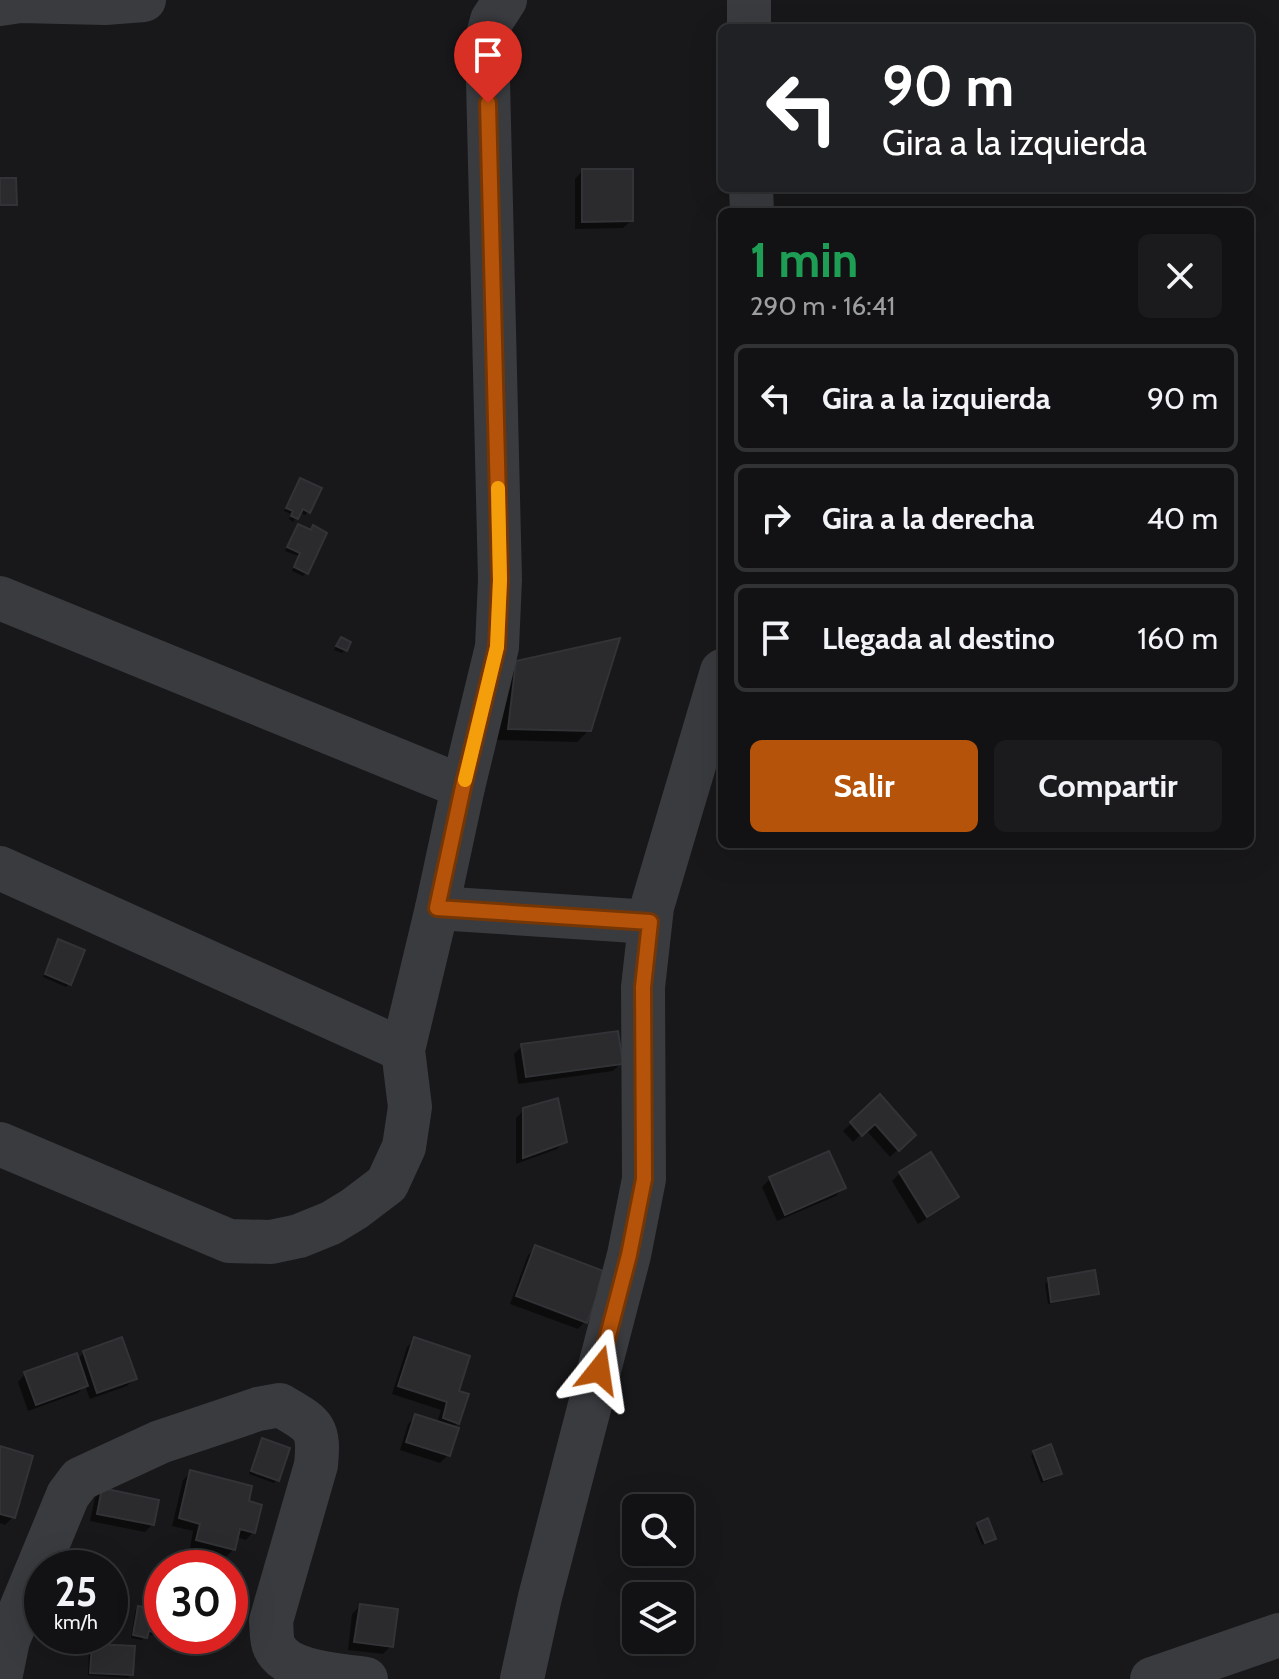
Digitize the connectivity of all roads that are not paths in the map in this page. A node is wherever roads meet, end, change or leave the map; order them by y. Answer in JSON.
{"nodes":[{"id":1,"x":144,"y":0,"type":"edge"},
{"id":2,"x":505,"y":0,"type":"edge"},
{"id":3,"x":749,"y":0,"type":"edge"},
{"id":4,"x":0,"y":4,"type":"edge"},
{"id":5,"x":749,"y":24,"type":"edge"},
{"id":6,"x":0,"y":598,"type":"edge"},
{"id":7,"x":718,"y":684,"type":"edge"},
{"id":8,"x":463,"y":787,"type":"junction"},
{"id":9,"x":0,"y":868,"type":"edge"},
{"id":10,"x":437,"y":908,"type":"junction"},
{"id":11,"x":650,"y":922,"type":"junction"},
{"id":12,"x":403,"y":1050,"type":"junction"},
{"id":13,"x":0,"y":1144,"type":"edge"},
{"id":14,"x":1279,"y":1635,"type":"edge"},
{"id":15,"x":515,"y":1677,"type":"edge"},
{"id":16,"x":0,"y":1679,"type":"edge"},
{"id":17,"x":366,"y":1679,"type":"edge"},
{"id":18,"x":1152,"y":1679,"type":"edge"}],
"edges":[{"from":1,"to":4,"type":"street"},
{"from":2,"to":8,"type":"street"},
{"from":3,"to":5,"type":"street"},
{"from":6,"to":8,"type":"street"},
{"from":7,"to":11,"type":"street"},
{"from":8,"to":10,"type":"street"},
{"from":9,"to":12,"type":"street"},
{"from":10,"to":11,"type":"street"},
{"from":10,"to":12,"type":"street"},
{"from":11,"to":15,"type":"street"},
{"from":12,"to":13,"type":"street"},
{"from":14,"to":18,"type":"street"},
{"from":16,"to":17,"type":"street"}]}
